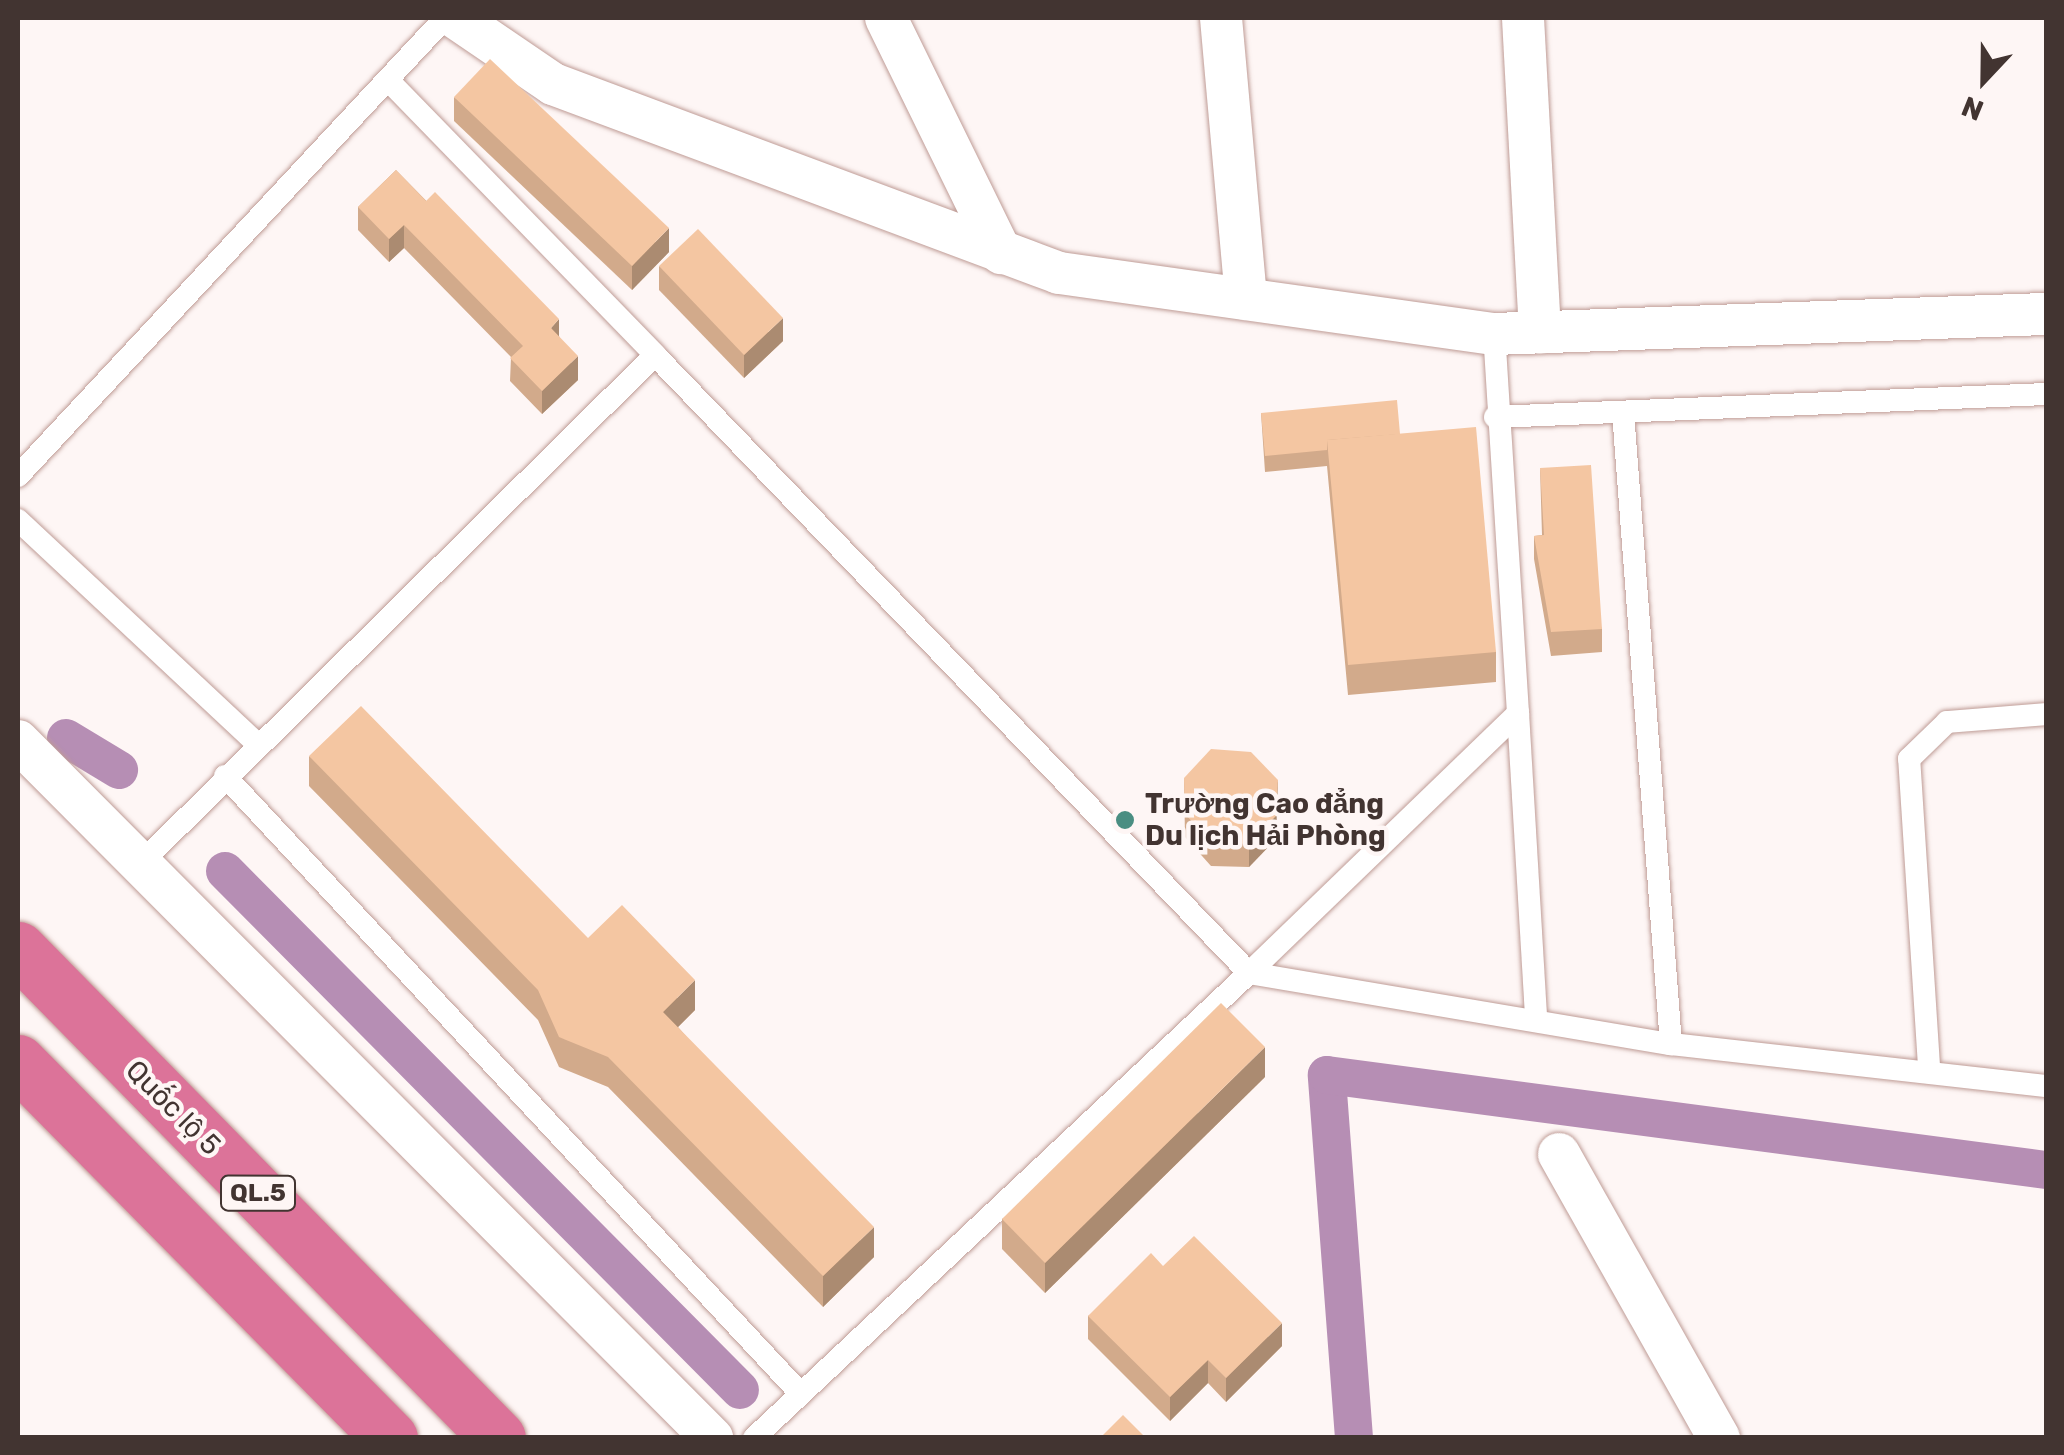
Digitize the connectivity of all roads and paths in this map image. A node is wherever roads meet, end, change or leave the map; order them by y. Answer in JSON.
{"nodes":[{"id":1,"x":445,"y":18,"type":"edge"},
{"id":2,"x":456,"y":18,"type":"edge"},
{"id":3,"x":886,"y":18,"type":"edge"},
{"id":4,"x":1221,"y":18,"type":"edge"},
{"id":5,"x":1523,"y":18,"type":"edge"},
{"id":6,"x":388,"y":80,"type":"junction"},
{"id":7,"x":1001,"y":253,"type":"junction"},
{"id":8,"x":1246,"y":298,"type":"junction"},
{"id":9,"x":2046,"y":314,"type":"edge"},
{"id":10,"x":1494,"y":334,"type":"junction"},
{"id":11,"x":1540,"y":334,"type":"junction"},
{"id":12,"x":655,"y":354,"type":"junction"},
{"id":13,"x":2046,"y":394,"type":"edge"},
{"id":14,"x":1623,"y":412,"type":"junction"},
{"id":15,"x":1495,"y":417,"type":"junction"},
{"id":16,"x":18,"y":476,"type":"edge"},
{"id":17,"x":18,"y":520,"type":"edge"},
{"id":18,"x":1518,"y":713,"type":"junction"},
{"id":19,"x":2046,"y":714,"type":"edge"},
{"id":20,"x":18,"y":740,"type":"edge"},
{"id":21,"x":256,"y":743,"type":"junction"},
{"id":22,"x":225,"y":776,"type":"junction"},
{"id":23,"x":140,"y":864,"type":"junction"},
{"id":24,"x":18,"y":949,"type":"edge"},
{"id":25,"x":1249,"y":973,"type":"junction"},
{"id":26,"x":1536,"y":1017,"type":"junction"},
{"id":27,"x":1671,"y":1044,"type":"junction"},
{"id":28,"x":18,"y":1062,"type":"edge"},
{"id":29,"x":1929,"y":1066,"type":"junction"},
{"id":30,"x":2046,"y":1086,"type":"edge"},
{"id":31,"x":1559,"y":1154,"type":"dead end"},
{"id":32,"x":800,"y":1393,"type":"junction"},
{"id":33,"x":390,"y":1438,"type":"edge"},
{"id":34,"x":498,"y":1438,"type":"edge"},
{"id":35,"x":712,"y":1438,"type":"edge"},
{"id":36,"x":754,"y":1438,"type":"edge"},
{"id":37,"x":1719,"y":1438,"type":"edge"}],
"edges":[{"from":1,"to":6,"type":"lane"},
{"from":2,"to":7,"type":"street"},
{"from":3,"to":7,"type":"street"},
{"from":4,"to":8,"type":"street"},
{"from":5,"to":11,"type":"street"},
{"from":6,"to":12,"type":"lane"},
{"from":6,"to":16,"type":"lane"},
{"from":7,"to":8,"type":"street"},
{"from":8,"to":10,"type":"street"},
{"from":9,"to":11,"type":"street"},
{"from":10,"to":11,"type":"street"},
{"from":10,"to":15,"type":"lane"},
{"from":12,"to":21,"type":"lane"},
{"from":12,"to":25,"type":"lane"},
{"from":13,"to":14,"type":"lane"},
{"from":14,"to":15,"type":"lane"},
{"from":14,"to":27,"type":"lane"},
{"from":15,"to":18,"type":"lane"},
{"from":17,"to":21,"type":"lane"},
{"from":18,"to":25,"type":"lane"},
{"from":18,"to":26,"type":"lane"},
{"from":19,"to":29,"type":"lane"},
{"from":20,"to":23,"type":"street"},
{"from":21,"to":22,"type":"lane"},
{"from":22,"to":23,"type":"lane"},
{"from":22,"to":32,"type":"lane"},
{"from":23,"to":35,"type":"street"},
{"from":24,"to":34,"type":"highway","name":"Quốc lộ 5","number":"QL.5"},
{"from":25,"to":26,"type":"lane"},
{"from":25,"to":32,"type":"lane"},
{"from":26,"to":27,"type":"lane"},
{"from":27,"to":29,"type":"lane"},
{"from":28,"to":33,"type":"highway","number":"QL.5"},
{"from":29,"to":30,"type":"lane"},
{"from":31,"to":37,"type":"street"},
{"from":32,"to":36,"type":"lane"}]}
